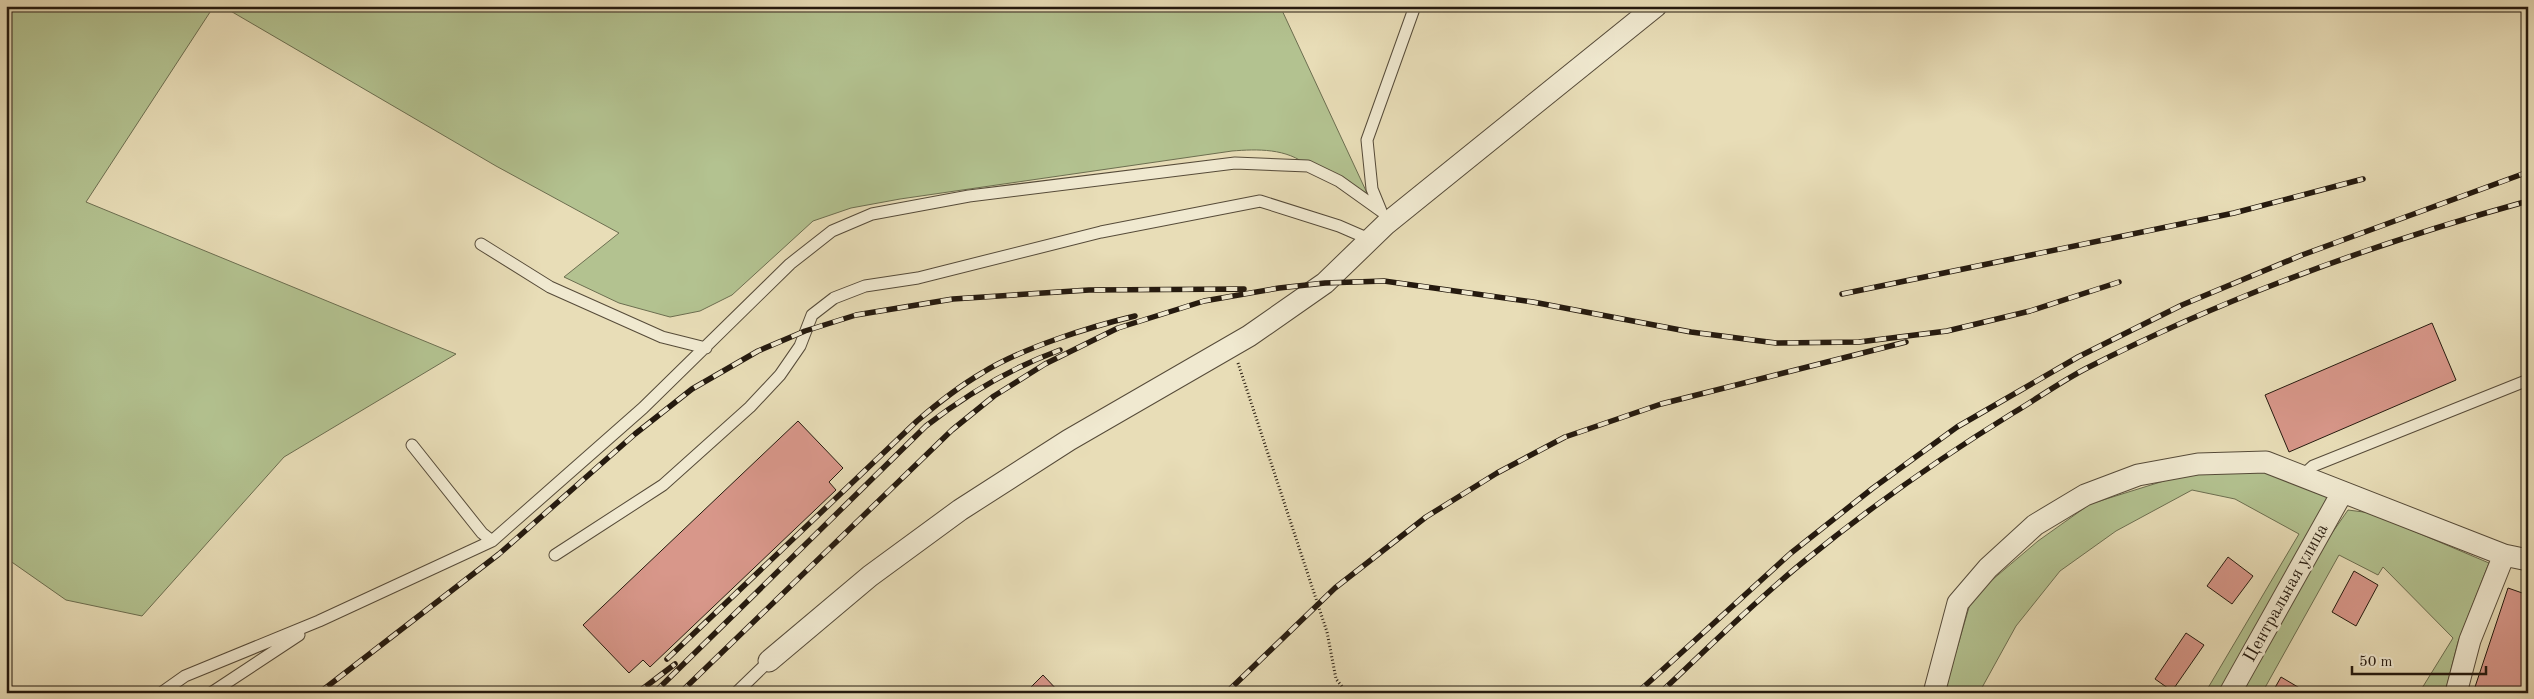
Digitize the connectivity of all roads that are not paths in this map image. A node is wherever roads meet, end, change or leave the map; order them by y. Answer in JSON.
{"nodes":[{"id":1,"x":1415,"y":6,"type":"edge"},
{"id":2,"x":1656,"y":6,"type":"edge"},
{"id":3,"x":1383,"y":218,"type":"junction"},
{"id":4,"x":1369,"y":239,"type":"junction"},
{"id":5,"x":481,"y":244,"type":"dead end"},
{"id":6,"x":706,"y":348,"type":"junction"},
{"id":7,"x":2528,"y":380,"type":"edge"},
{"id":8,"x":412,"y":445,"type":"dead end"},
{"id":9,"x":2301,"y":476,"type":"junction"},
{"id":10,"x":2342,"y":494,"type":"junction"},
{"id":11,"x":492,"y":541,"type":"junction"},
{"id":12,"x":555,"y":555,"type":"dead end"},
{"id":13,"x":2504,"y":555,"type":"junction"},
{"id":14,"x":2528,"y":560,"type":"edge"},
{"id":15,"x":319,"y":621,"type":"junction"},
{"id":16,"x":769,"y":661,"type":"joint"},
{"id":17,"x":161,"y":693,"type":"edge"},
{"id":18,"x":212,"y":693,"type":"edge"},
{"id":19,"x":736,"y":693,"type":"edge"},
{"id":20,"x":1934,"y":693,"type":"edge"},
{"id":21,"x":2230,"y":693,"type":"edge"},
{"id":22,"x":2456,"y":693,"type":"edge"}],
"edges":[{"from":1,"to":3,"type":"lane"},
{"from":2,"to":3,"type":"street"},
{"from":3,"to":4,"type":"street"},
{"from":3,"to":6,"type":"lane"},
{"from":4,"to":12,"type":"lane"},
{"from":4,"to":16,"type":"street"},
{"from":5,"to":6,"type":"lane"},
{"from":6,"to":11,"type":"lane"},
{"from":7,"to":9,"type":"lane"},
{"from":8,"to":11,"type":"lane"},
{"from":9,"to":10,"type":"street"},
{"from":9,"to":20,"type":"street"},
{"from":10,"to":13,"type":"street"},
{"from":10,"to":21,"type":"street","name":"Центральная улица"},
{"from":11,"to":15,"type":"lane"},
{"from":13,"to":14,"type":"street"},
{"from":13,"to":22,"type":"street"},
{"from":15,"to":17,"type":"lane"},
{"from":15,"to":18,"type":"lane"},
{"from":16,"to":19,"type":"lane"}]}
